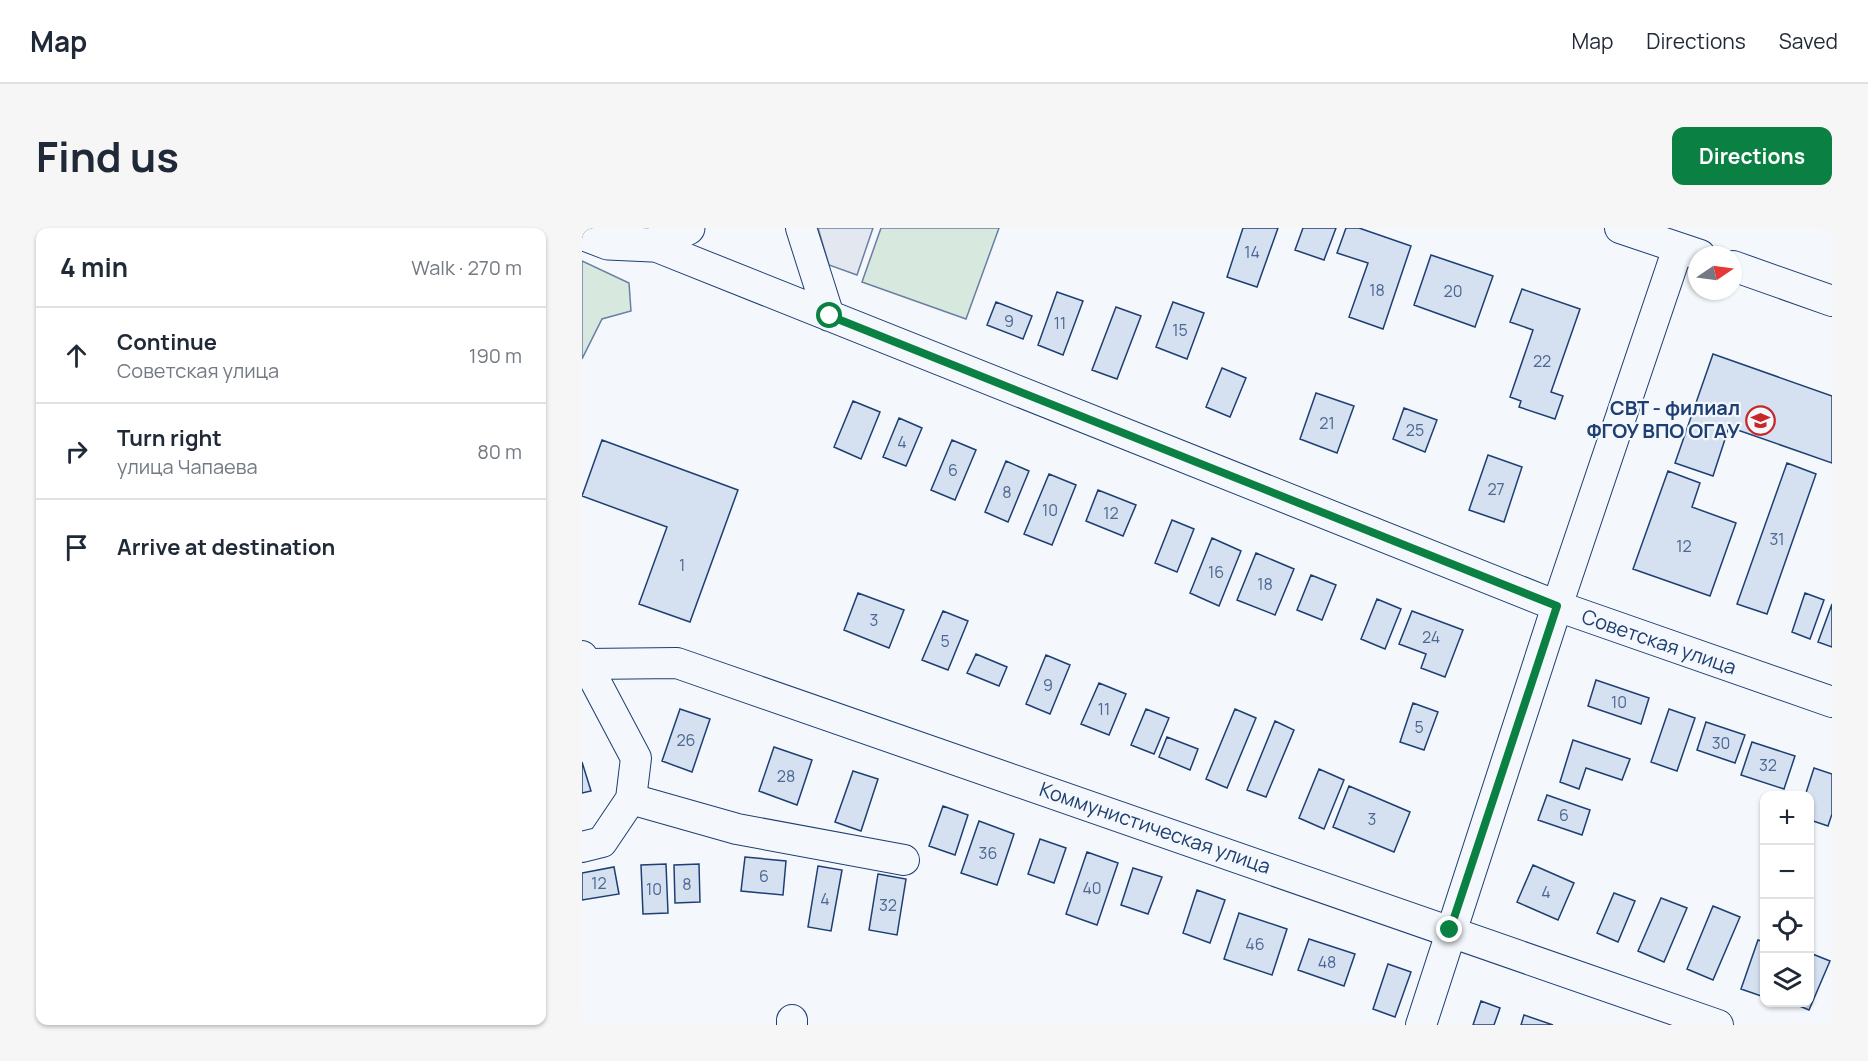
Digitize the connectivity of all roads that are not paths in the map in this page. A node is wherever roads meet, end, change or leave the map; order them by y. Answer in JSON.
{"nodes":[{"id":1,"x":688,"y":228,"type":"edge"},
{"id":2,"x":801,"y":228,"type":"edge"},
{"id":3,"x":825,"y":228,"type":"edge"},
{"id":4,"x":1620,"y":228,"type":"edge"},
{"id":5,"x":582,"y":233,"type":"edge"},
{"id":6,"x":652,"y":245,"type":"junction"},
{"id":7,"x":1688,"y":251,"type":"edge"},
{"id":8,"x":1688,"y":254,"type":"edge"},
{"id":9,"x":813,"y":264,"type":"junction"},
{"id":10,"x":1742,"y":269,"type":"edge"},
{"id":11,"x":1832,"y":301,"type":"edge"},
{"id":12,"x":830,"y":316,"type":"junction"},
{"id":13,"x":1557,"y":606,"type":"junction"},
{"id":14,"x":584,"y":660,"type":"edge"},
{"id":15,"x":1832,"y":702,"type":"edge"},
{"id":16,"x":631,"y":799,"type":"junction"},
{"id":17,"x":592,"y":844,"type":"edge"},
{"id":18,"x":904,"y":860,"type":"dead end"},
{"id":19,"x":1450,"y":930,"type":"junction"},
{"id":20,"x":1421,"y":1025,"type":"edge"},
{"id":21,"x":1718,"y":1025,"type":"edge"}],
"edges":[{"from":1,"to":6,"type":"main road"},
{"from":2,"to":9,"type":"street"},
{"from":3,"to":9,"type":"street"},
{"from":4,"to":7,"type":"street"},
{"from":5,"to":6,"type":"main road"},
{"from":6,"to":12,"type":"street","name":"Советская улица"},
{"from":8,"to":13,"type":"street"},
{"from":9,"to":12,"type":"street"},
{"from":10,"to":11,"type":"street"},
{"from":12,"to":13,"type":"street","name":"Советская улица"},
{"from":13,"to":15,"type":"street","name":"Советская улица"},
{"from":13,"to":19,"type":"street"},
{"from":14,"to":16,"type":"street"},
{"from":14,"to":19,"type":"street","name":"Коммунистическая улица"},
{"from":16,"to":17,"type":"street"},
{"from":16,"to":18,"type":"street"},
{"from":19,"to":20,"type":"street"},
{"from":19,"to":21,"type":"street","name":"Коммунистическая улица"}]}
